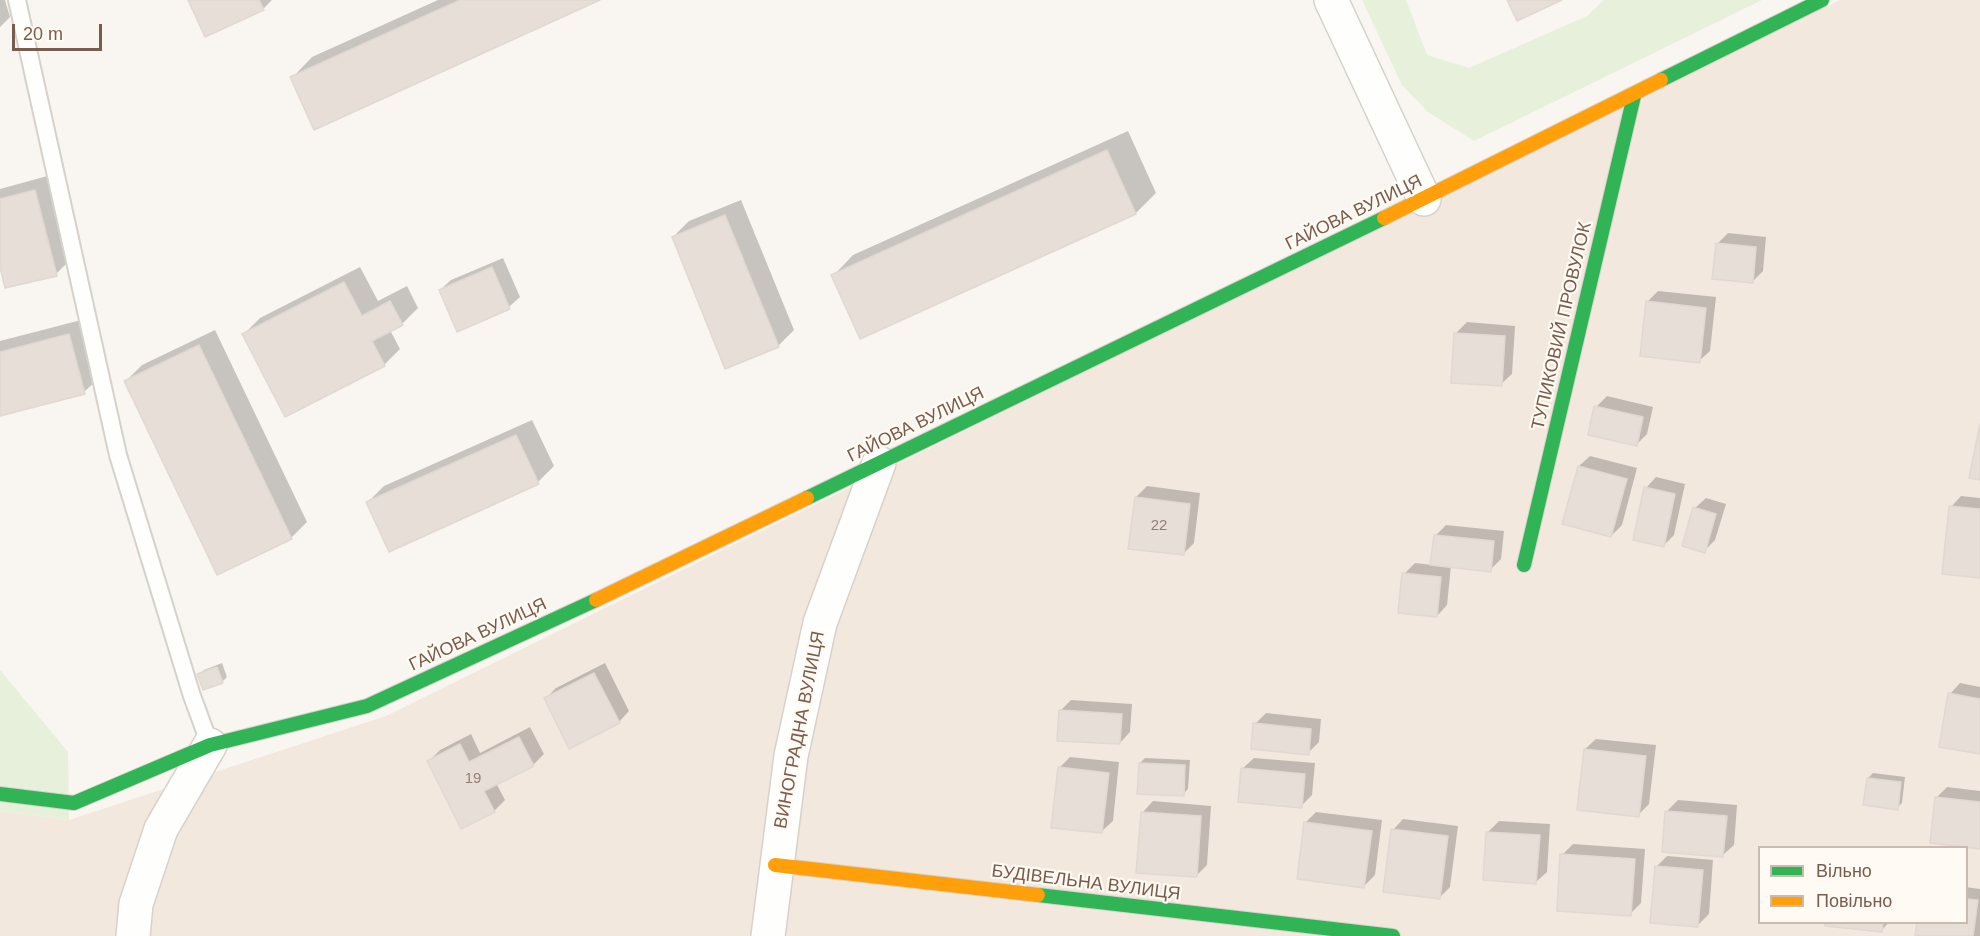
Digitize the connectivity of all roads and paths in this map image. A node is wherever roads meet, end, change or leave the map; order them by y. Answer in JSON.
{"nodes":[{"id":1,"x":17,"y":0,"type":"edge"},
{"id":2,"x":1331,"y":0,"type":"edge"},
{"id":3,"x":1822,"y":0,"type":"edge"},
{"id":4,"x":1635,"y":96,"type":"junction"},
{"id":5,"x":1424,"y":199,"type":"junction"},
{"id":6,"x":879,"y":463,"type":"junction"},
{"id":7,"x":1524,"y":565,"type":"dead end"},
{"id":8,"x":210,"y":745,"type":"junction"},
{"id":9,"x":0,"y":794,"type":"edge"},
{"id":10,"x":775,"y":865,"type":"junction"},
{"id":11,"x":133,"y":936,"type":"edge"},
{"id":12,"x":768,"y":936,"type":"edge"},
{"id":13,"x":1394,"y":936,"type":"edge"}],
"edges":[{"from":1,"to":8,"type":"lane"},
{"from":2,"to":5,"type":"street"},
{"from":3,"to":4,"type":"street","name":"ГАЙОВА ВУЛИЦЯ"},
{"from":4,"to":5,"type":"street","name":"ГАЙОВА ВУЛИЦЯ"},
{"from":4,"to":7,"type":"street","name":"ТУПИКОВИЙ ПРОВУЛОК"},
{"from":5,"to":6,"type":"street","name":"ГАЙОВА ВУЛИЦЯ"},
{"from":6,"to":8,"type":"street","name":"ГАЙОВА ВУЛИЦЯ"},
{"from":6,"to":10,"type":"street","name":"ВИНОГРАДНА ВУЛИЦЯ"},
{"from":8,"to":9,"type":"street","name":"ГАЙОВА ВУЛИЦЯ"},
{"from":8,"to":11,"type":"street"},
{"from":10,"to":12,"type":"street","name":"ВИНОГРАДНА ВУЛИЦЯ"},
{"from":10,"to":13,"type":"street","name":"БУДІВЕЛЬНА ВУЛИЦЯ"}]}
